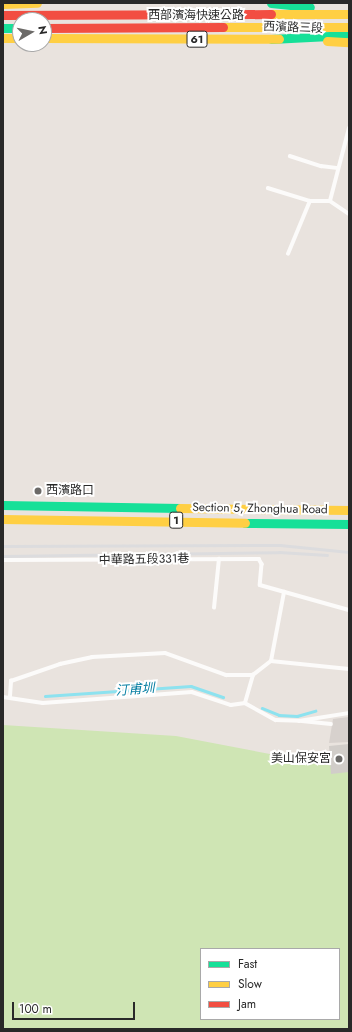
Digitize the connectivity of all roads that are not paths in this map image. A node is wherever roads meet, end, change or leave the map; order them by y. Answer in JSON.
{"nodes":[{"id":1,"x":37,"y":3,"type":"edge"},
{"id":2,"x":271,"y":3,"type":"edge"},
{"id":3,"x":3,"y":4,"type":"edge"},
{"id":4,"x":349,"y":10,"type":"edge"},
{"id":5,"x":349,"y":14,"type":"edge"},
{"id":6,"x":3,"y":15,"type":"edge"},
{"id":7,"x":349,"y":27,"type":"edge"},
{"id":8,"x":52,"y":28,"type":"edge"},
{"id":9,"x":349,"y":35,"type":"edge"},
{"id":10,"x":52,"y":38,"type":"edge"},
{"id":11,"x":271,"y":39,"type":"junction"},
{"id":12,"x":349,"y":42,"type":"edge"},
{"id":13,"x":349,"y":128,"type":"edge"},
{"id":14,"x":290,"y":156,"type":"dead end"},
{"id":15,"x":338,"y":168,"type":"junction"},
{"id":16,"x":268,"y":188,"type":"dead end"},
{"id":17,"x":310,"y":201,"type":"junction"},
{"id":18,"x":330,"y":201,"type":"junction"},
{"id":19,"x":349,"y":214,"type":"edge"},
{"id":20,"x":288,"y":254,"type":"dead end"},
{"id":21,"x":3,"y":505,"type":"edge"},
{"id":22,"x":349,"y":510,"type":"edge"},
{"id":23,"x":3,"y":519,"type":"edge"},
{"id":24,"x":349,"y":524,"type":"edge"},
{"id":25,"x":219,"y":559,"type":"junction"},
{"id":26,"x":3,"y":560,"type":"edge"},
{"id":27,"x":284,"y":592,"type":"junction"},
{"id":28,"x":214,"y":608,"type":"dead end"},
{"id":29,"x":349,"y":610,"type":"edge"},
{"id":30,"x":271,"y":661,"type":"junction"},
{"id":31,"x":349,"y":669,"type":"edge"},
{"id":32,"x":253,"y":675,"type":"junction"},
{"id":33,"x":10,"y":696,"type":"junction"},
{"id":34,"x":3,"y":697,"type":"edge"},
{"id":35,"x":245,"y":703,"type":"junction"},
{"id":36,"x":349,"y":713,"type":"edge"},
{"id":37,"x":299,"y":721,"type":"junction"},
{"id":38,"x":331,"y":724,"type":"dead end"}],
"edges":[{"from":1,"to":3,"type":"main road"},
{"from":2,"to":4,"type":"main road"},
{"from":5,"to":6,"type":"main road","name":"西部濱海快速公路","number":"61"},
{"from":7,"to":8,"type":"main road","name":"西部濱海快速公路","number":"61"},
{"from":9,"to":11,"type":"main road"},
{"from":10,"to":11,"type":"main road","name":"西濱路三段","number":"61"},
{"from":11,"to":12,"type":"main road","name":"西濱路三段","number":"61"},
{"from":13,"to":15,"type":"lane"},
{"from":14,"to":15,"type":"lane"},
{"from":15,"to":18,"type":"lane"},
{"from":16,"to":17,"type":"lane"},
{"from":17,"to":18,"type":"lane"},
{"from":17,"to":20,"type":"lane"},
{"from":18,"to":19,"type":"lane"},
{"from":21,"to":22,"type":"main road","name":"Section 5, Zhonghua Road","number":"1"},
{"from":23,"to":24,"type":"main road","name":"Section 5, Zhonghua Road","number":"1"},
{"from":25,"to":26,"type":"lane","name":"中華路五段331巷"},
{"from":25,"to":27,"type":"lane","name":"中華路五段331巷"},
{"from":25,"to":28,"type":"lane"},
{"from":27,"to":29,"type":"lane"},
{"from":27,"to":30,"type":"lane"},
{"from":30,"to":31,"type":"lane"},
{"from":30,"to":32,"type":"lane"},
{"from":32,"to":33,"type":"lane"},
{"from":32,"to":35,"type":"lane"},
{"from":33,"to":34,"type":"lane"},
{"from":33,"to":35,"type":"lane"},
{"from":35,"to":37,"type":"lane"},
{"from":36,"to":37,"type":"lane"},
{"from":37,"to":38,"type":"lane"}]}
